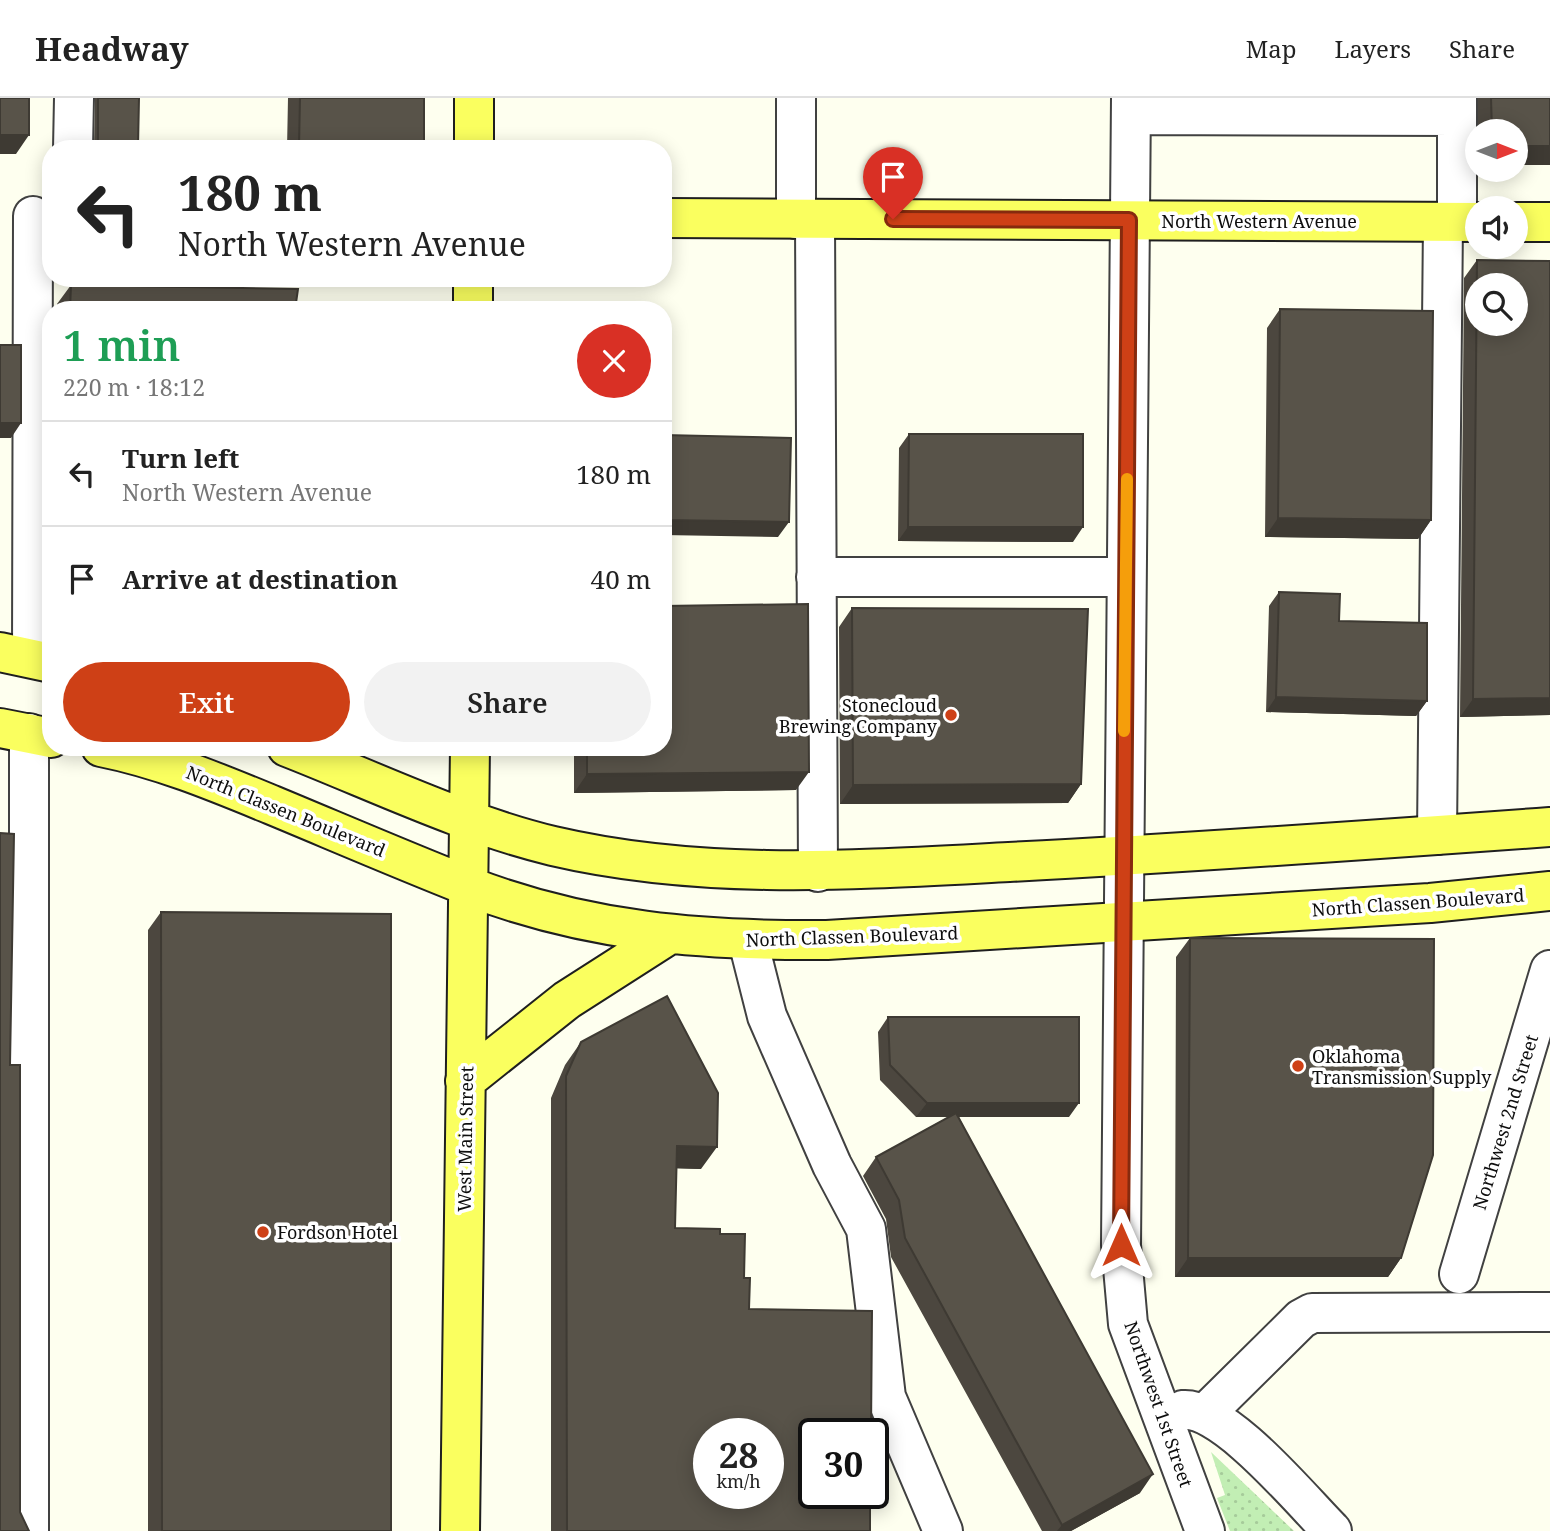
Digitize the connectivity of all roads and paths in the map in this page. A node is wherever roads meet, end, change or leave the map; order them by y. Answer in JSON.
{"nodes":[{"id":1,"x":74,"y":98,"type":"edge"},
{"id":2,"x":474,"y":98,"type":"edge"},
{"id":3,"x":796,"y":98,"type":"edge"},
{"id":4,"x":1131,"y":106,"type":"edge"},
{"id":5,"x":1457,"y":107,"type":"edge"},
{"id":6,"x":73,"y":140,"type":"edge"},
{"id":7,"x":474,"y":140,"type":"edge"},
{"id":8,"x":28,"y":216,"type":"edge"},
{"id":9,"x":672,"y":218,"type":"edge"},
{"id":10,"x":805,"y":219,"type":"junction"},
{"id":11,"x":1129,"y":220,"type":"junction"},
{"id":12,"x":1459,"y":222,"type":"edge"},
{"id":13,"x":1528,"y":222,"type":"edge"},
{"id":14,"x":1550,"y":222,"type":"edge"},
{"id":15,"x":816,"y":577,"type":"junction"},
{"id":16,"x":1126,"y":577,"type":"junction"},
{"id":17,"x":27,"y":657,"type":"edge"},
{"id":18,"x":27,"y":733,"type":"edge"},
{"id":19,"x":133,"y":756,"type":"edge"},
{"id":20,"x":310,"y":756,"type":"edge"},
{"id":21,"x":470,"y":756,"type":"edge"},
{"id":22,"x":470,"y":819,"type":"junction"},
{"id":23,"x":1550,"y":827,"type":"edge"},
{"id":24,"x":1437,"y":835,"type":"junction"},
{"id":25,"x":1123,"y":856,"type":"junction"},
{"id":26,"x":818,"y":872,"type":"junction"},
{"id":27,"x":470,"y":887,"type":"junction"},
{"id":28,"x":1550,"y":891,"type":"edge"},
{"id":29,"x":1123,"y":922,"type":"junction"},
{"id":30,"x":667,"y":936,"type":"junction"},
{"id":31,"x":748,"y":941,"type":"junction"},
{"id":32,"x":1550,"y":970,"type":"edge"},
{"id":33,"x":465,"y":1081,"type":"junction"},
{"id":34,"x":1459,"y":1273,"type":"dead end"},
{"id":35,"x":1550,"y":1312,"type":"edge"},
{"id":36,"x":1206,"y":1413,"type":"junction"},
{"id":37,"x":1161,"y":1416,"type":"junction"},
{"id":38,"x":29,"y":1531,"type":"edge"},
{"id":39,"x":460,"y":1531,"type":"edge"},
{"id":40,"x":943,"y":1531,"type":"edge"},
{"id":41,"x":1205,"y":1531,"type":"edge"},
{"id":42,"x":1332,"y":1531,"type":"edge"}],
"edges":[{"from":1,"to":6,"type":"street"},
{"from":2,"to":7,"type":"main road"},
{"from":3,"to":10,"type":"street"},
{"from":4,"to":5,"type":"street"},
{"from":4,"to":11,"type":"street","name":"Northwest 1st Street"},
{"from":5,"to":12,"type":"street"},
{"from":8,"to":17,"type":"street"},
{"from":9,"to":10,"type":"main road","name":"North Western Avenue"},
{"from":10,"to":11,"type":"main road","name":"North Western Avenue"},
{"from":10,"to":15,"type":"street"},
{"from":11,"to":12,"type":"main road","name":"North Western Avenue"},
{"from":11,"to":16,"type":"street","name":"Northwest 1st Street"},
{"from":12,"to":24,"type":"street"},
{"from":13,"to":14,"type":"main road"},
{"from":15,"to":16,"type":"street"},
{"from":15,"to":26,"type":"street"},
{"from":16,"to":25,"type":"street","name":"Northwest 1st Street"},
{"from":18,"to":38,"type":"street"},
{"from":19,"to":27,"type":"main road","name":"North Classen Boulevard"},
{"from":20,"to":22,"type":"main road"},
{"from":21,"to":22,"type":"main road","name":"West Main Street"},
{"from":22,"to":26,"type":"main road"},
{"from":22,"to":27,"type":"main road","name":"West Main Street"},
{"from":23,"to":24,"type":"main road"},
{"from":24,"to":25,"type":"main road"},
{"from":25,"to":26,"type":"main road"},
{"from":25,"to":29,"type":"street","name":"Northwest 1st Street"},
{"from":27,"to":30,"type":"main road","name":"North Classen Boulevard"},
{"from":27,"to":33,"type":"main road","name":"West Main Street"},
{"from":28,"to":29,"type":"main road","name":"North Classen Boulevard"},
{"from":29,"to":31,"type":"main road","name":"North Classen Boulevard"},
{"from":29,"to":37,"type":"street","name":"Northwest 1st Street"},
{"from":30,"to":31,"type":"main road","name":"North Classen Boulevard"},
{"from":30,"to":33,"type":"main road"},
{"from":31,"to":40,"type":"street"},
{"from":32,"to":34,"type":"street","name":"Northwest 2nd Street"},
{"from":33,"to":39,"type":"main road","name":"West Main Street"},
{"from":35,"to":36,"type":"street"},
{"from":36,"to":37,"type":"street"},
{"from":36,"to":42,"type":"street"},
{"from":37,"to":41,"type":"street","name":"Northwest 1st Street"}]}
